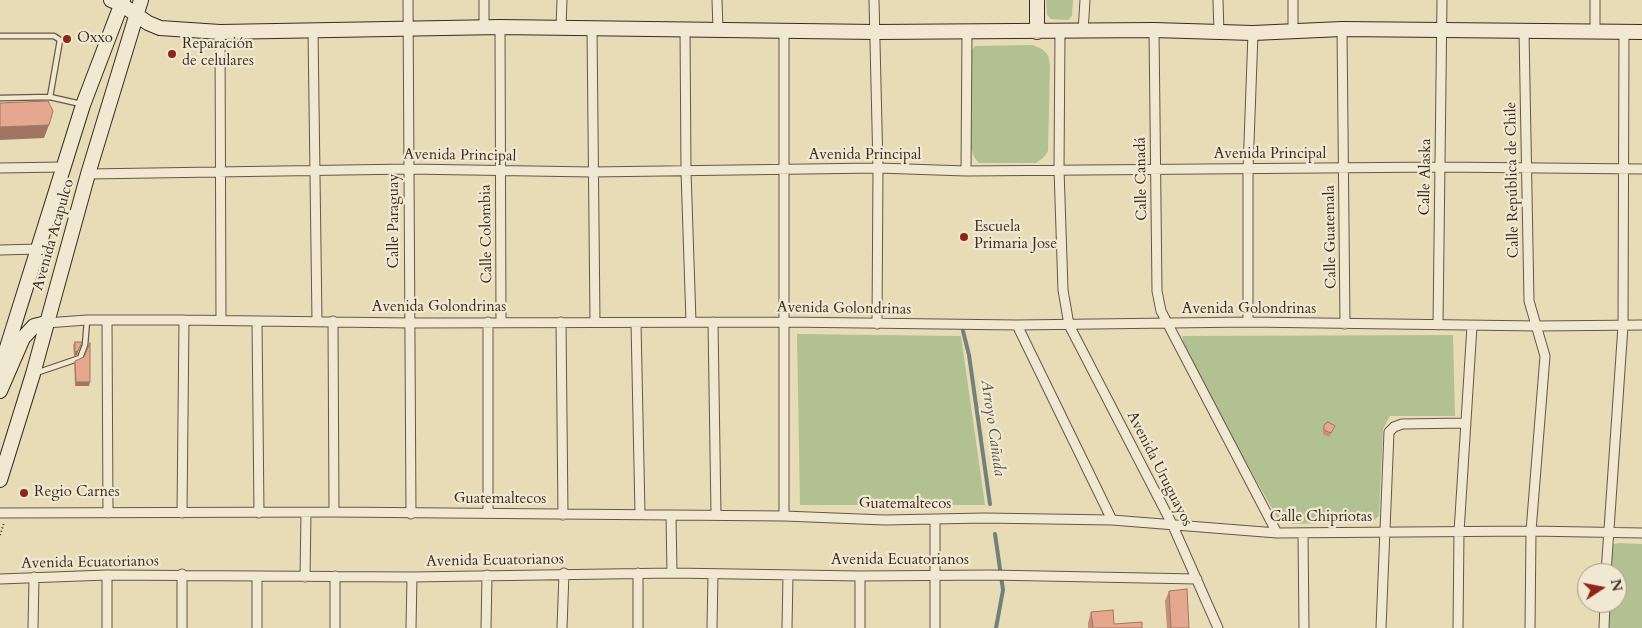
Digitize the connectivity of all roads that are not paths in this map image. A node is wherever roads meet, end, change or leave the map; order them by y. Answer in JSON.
{"nodes":[{"id":1,"x":141,"y":0,"type":"edge"},
{"id":2,"x":408,"y":0,"type":"edge"},
{"id":3,"x":484,"y":0,"type":"edge"},
{"id":4,"x":562,"y":0,"type":"edge"},
{"id":5,"x":717,"y":0,"type":"edge"},
{"id":6,"x":874,"y":0,"type":"edge"},
{"id":7,"x":1037,"y":0,"type":"edge"},
{"id":8,"x":1085,"y":0,"type":"edge"},
{"id":9,"x":1218,"y":0,"type":"edge"},
{"id":10,"x":1293,"y":0,"type":"edge"},
{"id":11,"x":1442,"y":0,"type":"edge"},
{"id":12,"x":1595,"y":0,"type":"edge"},
{"id":13,"x":118,"y":1,"type":"edge"},
{"id":14,"x":136,"y":16,"type":"junction"},
{"id":15,"x":500,"y":26,"type":"junction"},
{"id":16,"x":484,"y":27,"type":"junction"},
{"id":17,"x":561,"y":27,"type":"junction"},
{"id":18,"x":409,"y":28,"type":"junction"},
{"id":19,"x":592,"y":28,"type":"junction"},
{"id":20,"x":685,"y":28,"type":"junction"},
{"id":21,"x":718,"y":29,"type":"junction"},
{"id":22,"x":1342,"y":29,"type":"junction"},
{"id":23,"x":313,"y":30,"type":"junction"},
{"id":24,"x":784,"y":30,"type":"junction"},
{"id":25,"x":1154,"y":30,"type":"junction"},
{"id":26,"x":1441,"y":30,"type":"junction"},
{"id":27,"x":1594,"y":30,"type":"junction"},
{"id":28,"x":1293,"y":31,"type":"junction"},
{"id":29,"x":1524,"y":31,"type":"junction"},
{"id":30,"x":220,"y":32,"type":"junction"},
{"id":31,"x":875,"y":32,"type":"junction"},
{"id":32,"x":967,"y":32,"type":"junction"},
{"id":33,"x":1037,"y":32,"type":"junction"},
{"id":34,"x":1060,"y":32,"type":"junction"},
{"id":35,"x":1083,"y":32,"type":"junction"},
{"id":36,"x":1624,"y":32,"type":"junction"},
{"id":37,"x":1642,"y":32,"type":"edge"},
{"id":38,"x":1219,"y":33,"type":"junction"},
{"id":39,"x":1253,"y":33,"type":"junction"},
{"id":40,"x":0,"y":36,"type":"edge"},
{"id":41,"x":50,"y":97,"type":"junction"},
{"id":42,"x":0,"y":98,"type":"edge"},
{"id":43,"x":83,"y":105,"type":"junction"},
{"id":44,"x":62,"y":167,"type":"junction"},
{"id":45,"x":1440,"y":167,"type":"junction"},
{"id":46,"x":0,"y":168,"type":"edge"},
{"id":47,"x":878,"y":168,"type":"junction"},
{"id":48,"x":1344,"y":168,"type":"junction"},
{"id":49,"x":1526,"y":168,"type":"junction"},
{"id":50,"x":409,"y":169,"type":"junction"},
{"id":51,"x":1059,"y":169,"type":"junction"},
{"id":52,"x":1155,"y":169,"type":"junction"},
{"id":53,"x":1642,"y":169,"type":"edge"},
{"id":54,"x":316,"y":170,"type":"junction"},
{"id":55,"x":1248,"y":170,"type":"junction"},
{"id":56,"x":1623,"y":170,"type":"junction"},
{"id":57,"x":500,"y":171,"type":"junction"},
{"id":58,"x":686,"y":171,"type":"junction"},
{"id":59,"x":784,"y":171,"type":"junction"},
{"id":60,"x":966,"y":171,"type":"junction"},
{"id":61,"x":221,"y":172,"type":"junction"},
{"id":62,"x":592,"y":172,"type":"junction"},
{"id":63,"x":88,"y":174,"type":"junction"},
{"id":64,"x":40,"y":249,"type":"junction"},
{"id":65,"x":0,"y":250,"type":"edge"},
{"id":66,"x":87,"y":320,"type":"junction"},
{"id":67,"x":107,"y":320,"type":"junction"},
{"id":68,"x":184,"y":320,"type":"junction"},
{"id":69,"x":221,"y":320,"type":"junction"},
{"id":70,"x":257,"y":320,"type":"junction"},
{"id":71,"x":317,"y":321,"type":"junction"},
{"id":72,"x":333,"y":321,"type":"junction"},
{"id":73,"x":488,"y":322,"type":"junction"},
{"id":74,"x":502,"y":322,"type":"junction"},
{"id":75,"x":561,"y":322,"type":"junction"},
{"id":76,"x":595,"y":322,"type":"junction"},
{"id":77,"x":691,"y":322,"type":"junction"},
{"id":78,"x":713,"y":322,"type":"junction"},
{"id":79,"x":785,"y":322,"type":"junction"},
{"id":80,"x":1248,"y":322,"type":"junction"},
{"id":81,"x":46,"y":323,"type":"junction"},
{"id":82,"x":409,"y":323,"type":"junction"},
{"id":83,"x":636,"y":323,"type":"junction"},
{"id":84,"x":877,"y":324,"type":"junction"},
{"id":85,"x":1345,"y":324,"type":"junction"},
{"id":86,"x":1069,"y":325,"type":"junction"},
{"id":87,"x":1168,"y":325,"type":"junction"},
{"id":88,"x":1438,"y":325,"type":"junction"},
{"id":89,"x":1642,"y":325,"type":"edge"},
{"id":90,"x":1017,"y":326,"type":"junction"},
{"id":91,"x":1472,"y":326,"type":"junction"},
{"id":92,"x":1537,"y":326,"type":"junction"},
{"id":93,"x":1622,"y":326,"type":"junction"},
{"id":94,"x":0,"y":370,"type":"edge"},
{"id":95,"x":33,"y":374,"type":"junction"},
{"id":96,"x":0,"y":391,"type":"edge"},
{"id":97,"x":1465,"y":424,"type":"junction"},
{"id":98,"x":0,"y":480,"type":"edge"},
{"id":99,"x":334,"y":512,"type":"junction"},
{"id":100,"x":0,"y":513,"type":"edge"},
{"id":101,"x":108,"y":513,"type":"junction"},
{"id":102,"x":182,"y":513,"type":"junction"},
{"id":103,"x":259,"y":513,"type":"junction"},
{"id":104,"x":306,"y":513,"type":"junction"},
{"id":105,"x":488,"y":513,"type":"junction"},
{"id":106,"x":411,"y":514,"type":"junction"},
{"id":107,"x":563,"y":514,"type":"junction"},
{"id":108,"x":640,"y":514,"type":"junction"},
{"id":109,"x":671,"y":516,"type":"junction"},
{"id":110,"x":716,"y":516,"type":"junction"},
{"id":111,"x":784,"y":516,"type":"junction"},
{"id":112,"x":1000,"y":519,"type":"joint"},
{"id":113,"x":936,"y":520,"type":"junction"},
{"id":114,"x":1112,"y":520,"type":"junction"},
{"id":115,"x":1173,"y":526,"type":"junction"},
{"id":116,"x":1531,"y":531,"type":"junction"},
{"id":117,"x":1385,"y":532,"type":"junction"},
{"id":118,"x":1459,"y":532,"type":"junction"},
{"id":119,"x":1607,"y":532,"type":"junction"},
{"id":120,"x":1277,"y":533,"type":"junction"},
{"id":121,"x":1303,"y":533,"type":"junction"},
{"id":122,"x":1642,"y":533,"type":"edge"},
{"id":123,"x":1606,"y":563,"type":"edge"},
{"id":124,"x":564,"y":573,"type":"junction"},
{"id":125,"x":638,"y":573,"type":"junction"},
{"id":126,"x":672,"y":573,"type":"junction"},
{"id":127,"x":182,"y":574,"type":"junction"},
{"id":128,"x":713,"y":574,"type":"junction"},
{"id":129,"x":107,"y":575,"type":"junction"},
{"id":130,"x":487,"y":575,"type":"junction"},
{"id":131,"x":788,"y":575,"type":"junction"},
{"id":132,"x":935,"y":575,"type":"junction"},
{"id":133,"x":257,"y":576,"type":"junction"},
{"id":134,"x":335,"y":576,"type":"junction"},
{"id":135,"x":860,"y":576,"type":"junction"},
{"id":136,"x":34,"y":577,"type":"junction"},
{"id":137,"x":305,"y":577,"type":"junction"},
{"id":138,"x":412,"y":577,"type":"junction"},
{"id":139,"x":0,"y":579,"type":"edge"},
{"id":140,"x":1197,"y":579,"type":"junction"},
{"id":141,"x":1605,"y":613,"type":"edge"},
{"id":142,"x":33,"y":628,"type":"edge"},
{"id":143,"x":107,"y":628,"type":"edge"},
{"id":144,"x":182,"y":628,"type":"edge"},
{"id":145,"x":257,"y":628,"type":"edge"},
{"id":146,"x":335,"y":628,"type":"edge"},
{"id":147,"x":411,"y":628,"type":"edge"},
{"id":148,"x":486,"y":628,"type":"edge"},
{"id":149,"x":562,"y":628,"type":"edge"},
{"id":150,"x":638,"y":628,"type":"edge"},
{"id":151,"x":712,"y":628,"type":"edge"},
{"id":152,"x":787,"y":628,"type":"edge"},
{"id":153,"x":860,"y":628,"type":"edge"},
{"id":154,"x":936,"y":628,"type":"edge"},
{"id":155,"x":1218,"y":628,"type":"edge"},
{"id":156,"x":1304,"y":628,"type":"edge"},
{"id":157,"x":1380,"y":628,"type":"edge"},
{"id":158,"x":1458,"y":628,"type":"edge"},
{"id":159,"x":1530,"y":628,"type":"edge"},
{"id":160,"x":1604,"y":628,"type":"edge"}],
"edges":[{"from":1,"to":14,"type":"main road","name":"Avenida Acapulco"},
{"from":2,"to":18,"type":"street","name":"Calle Paraguay"},
{"from":3,"to":16,"type":"street"},
{"from":4,"to":17,"type":"street"},
{"from":5,"to":21,"type":"street"},
{"from":6,"to":31,"type":"street"},
{"from":7,"to":33,"type":"main road"},
{"from":8,"to":35,"type":"street"},
{"from":9,"to":38,"type":"street"},
{"from":10,"to":28,"type":"street"},
{"from":11,"to":26,"type":"street","name":"Calle Alaska"},
{"from":12,"to":27,"type":"street"},
{"from":13,"to":14,"type":"main road"},
{"from":13,"to":43,"type":"main road","name":"Avenida Acapulco"},
{"from":14,"to":30,"type":"main road"},
{"from":14,"to":63,"type":"main road","name":"Avenida Acapulco"},
{"from":15,"to":16,"type":"main road"},
{"from":15,"to":17,"type":"main road"},
{"from":15,"to":57,"type":"street","name":"Calle Colombia"},
{"from":16,"to":18,"type":"main road"},
{"from":17,"to":19,"type":"main road"},
{"from":18,"to":23,"type":"main road"},
{"from":18,"to":50,"type":"street","name":"Calle Paraguay"},
{"from":19,"to":20,"type":"main road"},
{"from":19,"to":62,"type":"street"},
{"from":20,"to":21,"type":"main road"},
{"from":20,"to":58,"type":"street"},
{"from":21,"to":24,"type":"main road"},
{"from":22,"to":26,"type":"main road"},
{"from":22,"to":28,"type":"main road"},
{"from":22,"to":48,"type":"street","name":"Calle Guatemala"},
{"from":23,"to":30,"type":"main road"},
{"from":23,"to":54,"type":"street"},
{"from":24,"to":31,"type":"main road"},
{"from":24,"to":59,"type":"street"},
{"from":25,"to":35,"type":"main road"},
{"from":25,"to":38,"type":"main road"},
{"from":25,"to":52,"type":"street","name":"Calle Canadá"},
{"from":26,"to":29,"type":"main road"},
{"from":26,"to":45,"type":"street","name":"Calle Alaska"},
{"from":27,"to":29,"type":"main road"},
{"from":27,"to":36,"type":"main road"},
{"from":28,"to":39,"type":"main road"},
{"from":29,"to":49,"type":"street","name":"Calle República de Chile"},
{"from":30,"to":61,"type":"street"},
{"from":31,"to":32,"type":"main road"},
{"from":31,"to":47,"type":"street"},
{"from":32,"to":33,"type":"main road"},
{"from":32,"to":60,"type":"street"},
{"from":33,"to":34,"type":"main road"},
{"from":34,"to":35,"type":"main road"},
{"from":34,"to":51,"type":"street","name":"Avenida Uruguayos"},
{"from":36,"to":37,"type":"main road"},
{"from":36,"to":56,"type":"street"},
{"from":38,"to":39,"type":"main road"},
{"from":39,"to":55,"type":"street"},
{"from":40,"to":41,"type":"lane"},
{"from":41,"to":42,"type":"lane"},
{"from":41,"to":43,"type":"lane"},
{"from":43,"to":44,"type":"main road","name":"Avenida Acapulco"},
{"from":44,"to":46,"type":"street"},
{"from":44,"to":64,"type":"main road","name":"Avenida Acapulco"},
{"from":45,"to":48,"type":"street","name":"Avenida Principal"},
{"from":45,"to":49,"type":"street","name":"Avenida Principal"},
{"from":45,"to":88,"type":"street","name":"Calle Alaska"},
{"from":47,"to":59,"type":"street","name":"Avenida Principal"},
{"from":47,"to":60,"type":"street","name":"Avenida Principal"},
{"from":47,"to":84,"type":"street"},
{"from":48,"to":55,"type":"street","name":"Avenida Principal"},
{"from":48,"to":85,"type":"street","name":"Calle Guatemala"},
{"from":49,"to":56,"type":"street","name":"Avenida Principal"},
{"from":49,"to":92,"type":"street","name":"Calle República de Chile"},
{"from":50,"to":54,"type":"street","name":"Avenida Principal"},
{"from":50,"to":57,"type":"street","name":"Avenida Principal"},
{"from":50,"to":82,"type":"street","name":"Calle Paraguay"},
{"from":51,"to":52,"type":"street","name":"Avenida Principal"},
{"from":51,"to":60,"type":"street","name":"Avenida Principal"},
{"from":51,"to":86,"type":"street","name":"Avenida Uruguayos"},
{"from":52,"to":55,"type":"street","name":"Avenida Principal"},
{"from":52,"to":87,"type":"street","name":"Calle Canadá"},
{"from":53,"to":56,"type":"street","name":"Avenida Principal"},
{"from":54,"to":61,"type":"street","name":"Avenida Principal"},
{"from":54,"to":71,"type":"street"},
{"from":55,"to":80,"type":"street"},
{"from":56,"to":93,"type":"street"},
{"from":57,"to":62,"type":"street","name":"Avenida Principal"},
{"from":57,"to":74,"type":"street","name":"Calle Colombia"},
{"from":58,"to":59,"type":"street","name":"Avenida Principal"},
{"from":58,"to":62,"type":"street","name":"Avenida Principal"},
{"from":58,"to":77,"type":"street"},
{"from":59,"to":79,"type":"street"},
{"from":61,"to":63,"type":"street","name":"Avenida Principal"},
{"from":61,"to":69,"type":"street"},
{"from":62,"to":76,"type":"street"},
{"from":63,"to":81,"type":"main road","name":"Avenida Acapulco"},
{"from":64,"to":65,"type":"street"},
{"from":64,"to":94,"type":"main road","name":"Avenida Acapulco"},
{"from":66,"to":67,"type":"street","name":"Avenida Golondrinas"},
{"from":66,"to":81,"type":"street","name":"Avenida Golondrinas"},
{"from":66,"to":95,"type":"lane"},
{"from":67,"to":68,"type":"street","name":"Avenida Golondrinas"},
{"from":67,"to":101,"type":"street"},
{"from":68,"to":69,"type":"street","name":"Avenida Golondrinas"},
{"from":68,"to":102,"type":"street"},
{"from":69,"to":70,"type":"street","name":"Avenida Golondrinas"},
{"from":70,"to":71,"type":"street","name":"Avenida Golondrinas"},
{"from":70,"to":103,"type":"street"},
{"from":71,"to":72,"type":"street","name":"Avenida Golondrinas"},
{"from":72,"to":82,"type":"street","name":"Avenida Golondrinas"},
{"from":72,"to":99,"type":"street"},
{"from":73,"to":74,"type":"street","name":"Avenida Golondrinas"},
{"from":73,"to":82,"type":"street","name":"Avenida Golondrinas"},
{"from":73,"to":105,"type":"street"},
{"from":74,"to":75,"type":"street","name":"Avenida Golondrinas"},
{"from":75,"to":76,"type":"street","name":"Avenida Golondrinas"},
{"from":75,"to":107,"type":"street"},
{"from":76,"to":83,"type":"street","name":"Avenida Golondrinas"},
{"from":77,"to":78,"type":"street","name":"Avenida Golondrinas"},
{"from":77,"to":83,"type":"street","name":"Avenida Golondrinas"},
{"from":78,"to":79,"type":"street","name":"Avenida Golondrinas"},
{"from":78,"to":110,"type":"street"},
{"from":79,"to":84,"type":"street","name":"Avenida Golondrinas"},
{"from":79,"to":111,"type":"street"},
{"from":80,"to":85,"type":"street","name":"Avenida Golondrinas"},
{"from":80,"to":87,"type":"street","name":"Avenida Golondrinas"},
{"from":81,"to":95,"type":"main road","name":"Avenida Acapulco"},
{"from":81,"to":96,"type":"main road"},
{"from":82,"to":106,"type":"street","name":"Calle Paraguay"},
{"from":83,"to":108,"type":"street"},
{"from":84,"to":90,"type":"street","name":"Avenida Golondrinas"},
{"from":85,"to":88,"type":"street","name":"Avenida Golondrinas"},
{"from":86,"to":87,"type":"street","name":"Avenida Golondrinas"},
{"from":86,"to":90,"type":"street","name":"Avenida Golondrinas"},
{"from":86,"to":115,"type":"street","name":"Avenida Uruguayos"},
{"from":87,"to":120,"type":"street","name":"Calle Canadá"},
{"from":88,"to":91,"type":"street","name":"Avenida Golondrinas"},
{"from":89,"to":93,"type":"street","name":"Avenida Golondrinas"},
{"from":90,"to":114,"type":"street"},
{"from":91,"to":92,"type":"street","name":"Avenida Golondrinas"},
{"from":91,"to":97,"type":"street"},
{"from":92,"to":93,"type":"street","name":"Avenida Golondrinas"},
{"from":92,"to":116,"type":"street","name":"Calle República de Chile"},
{"from":93,"to":119,"type":"street"},
{"from":95,"to":98,"type":"main road","name":"Avenida Acapulco"},
{"from":97,"to":117,"type":"street"},
{"from":97,"to":118,"type":"street"},
{"from":99,"to":104,"type":"street","name":"Guatemaltecos"},
{"from":99,"to":106,"type":"street","name":"Guatemaltecos"},
{"from":100,"to":101,"type":"street","name":"Guatemaltecos"},
{"from":101,"to":102,"type":"street","name":"Guatemaltecos"},
{"from":102,"to":103,"type":"street","name":"Guatemaltecos"},
{"from":103,"to":104,"type":"street","name":"Guatemaltecos"},
{"from":104,"to":137,"type":"street"},
{"from":105,"to":106,"type":"street","name":"Guatemaltecos"},
{"from":105,"to":107,"type":"street","name":"Guatemaltecos"},
{"from":107,"to":108,"type":"street","name":"Guatemaltecos"},
{"from":108,"to":109,"type":"street","name":"Guatemaltecos"},
{"from":109,"to":110,"type":"street","name":"Guatemaltecos"},
{"from":109,"to":126,"type":"street"},
{"from":110,"to":111,"type":"street","name":"Guatemaltecos"},
{"from":111,"to":113,"type":"street","name":"Guatemaltecos"},
{"from":112,"to":113,"type":"street","name":"Guatemaltecos"},
{"from":112,"to":114,"type":"street","name":"Calle Chipriotas"},
{"from":113,"to":132,"type":"street"},
{"from":114,"to":115,"type":"street","name":"Calle Chipriotas"},
{"from":115,"to":120,"type":"street","name":"Calle Chipriotas"},
{"from":115,"to":140,"type":"street","name":"Avenida Uruguayos"},
{"from":116,"to":118,"type":"street","name":"Calle Chipriotas"},
{"from":116,"to":119,"type":"street","name":"Calle Chipriotas"},
{"from":116,"to":159,"type":"street","name":"Calle República de Chile"},
{"from":117,"to":118,"type":"street","name":"Calle Chipriotas"},
{"from":117,"to":121,"type":"street","name":"Calle Chipriotas"},
{"from":117,"to":157,"type":"street"},
{"from":118,"to":158,"type":"street"},
{"from":119,"to":122,"type":"street","name":"Calle Chipriotas"},
{"from":119,"to":123,"type":"street"},
{"from":120,"to":121,"type":"street","name":"Calle Chipriotas"},
{"from":121,"to":156,"type":"street"},
{"from":124,"to":125,"type":"street","name":"Avenida Ecuatorianos"},
{"from":124,"to":130,"type":"street","name":"Avenida Ecuatorianos"},
{"from":124,"to":149,"type":"street"},
{"from":125,"to":126,"type":"street","name":"Avenida Ecuatorianos"},
{"from":125,"to":150,"type":"street"},
{"from":126,"to":128,"type":"street","name":"Avenida Ecuatorianos"},
{"from":127,"to":129,"type":"street","name":"Avenida Ecuatorianos"},
{"from":127,"to":133,"type":"street","name":"Avenida Ecuatorianos"},
{"from":127,"to":144,"type":"street"},
{"from":128,"to":131,"type":"street","name":"Avenida Ecuatorianos"},
{"from":128,"to":151,"type":"street"},
{"from":129,"to":136,"type":"street","name":"Avenida Ecuatorianos"},
{"from":129,"to":143,"type":"street"},
{"from":130,"to":138,"type":"street","name":"Avenida Ecuatorianos"},
{"from":130,"to":148,"type":"street"},
{"from":131,"to":135,"type":"street","name":"Avenida Ecuatorianos"},
{"from":131,"to":152,"type":"street"},
{"from":132,"to":135,"type":"street","name":"Avenida Ecuatorianos"},
{"from":132,"to":140,"type":"street","name":"Avenida Ecuatorianos"},
{"from":132,"to":154,"type":"street"},
{"from":133,"to":137,"type":"street","name":"Avenida Ecuatorianos"},
{"from":133,"to":145,"type":"street"},
{"from":134,"to":137,"type":"street","name":"Avenida Ecuatorianos"},
{"from":134,"to":138,"type":"street","name":"Avenida Ecuatorianos"},
{"from":134,"to":146,"type":"street"},
{"from":135,"to":153,"type":"street"},
{"from":136,"to":139,"type":"street","name":"Avenida Ecuatorianos"},
{"from":136,"to":142,"type":"street"},
{"from":138,"to":147,"type":"street"},
{"from":140,"to":155,"type":"street","name":"Avenida Uruguayos"},
{"from":141,"to":160,"type":"street"}]}
